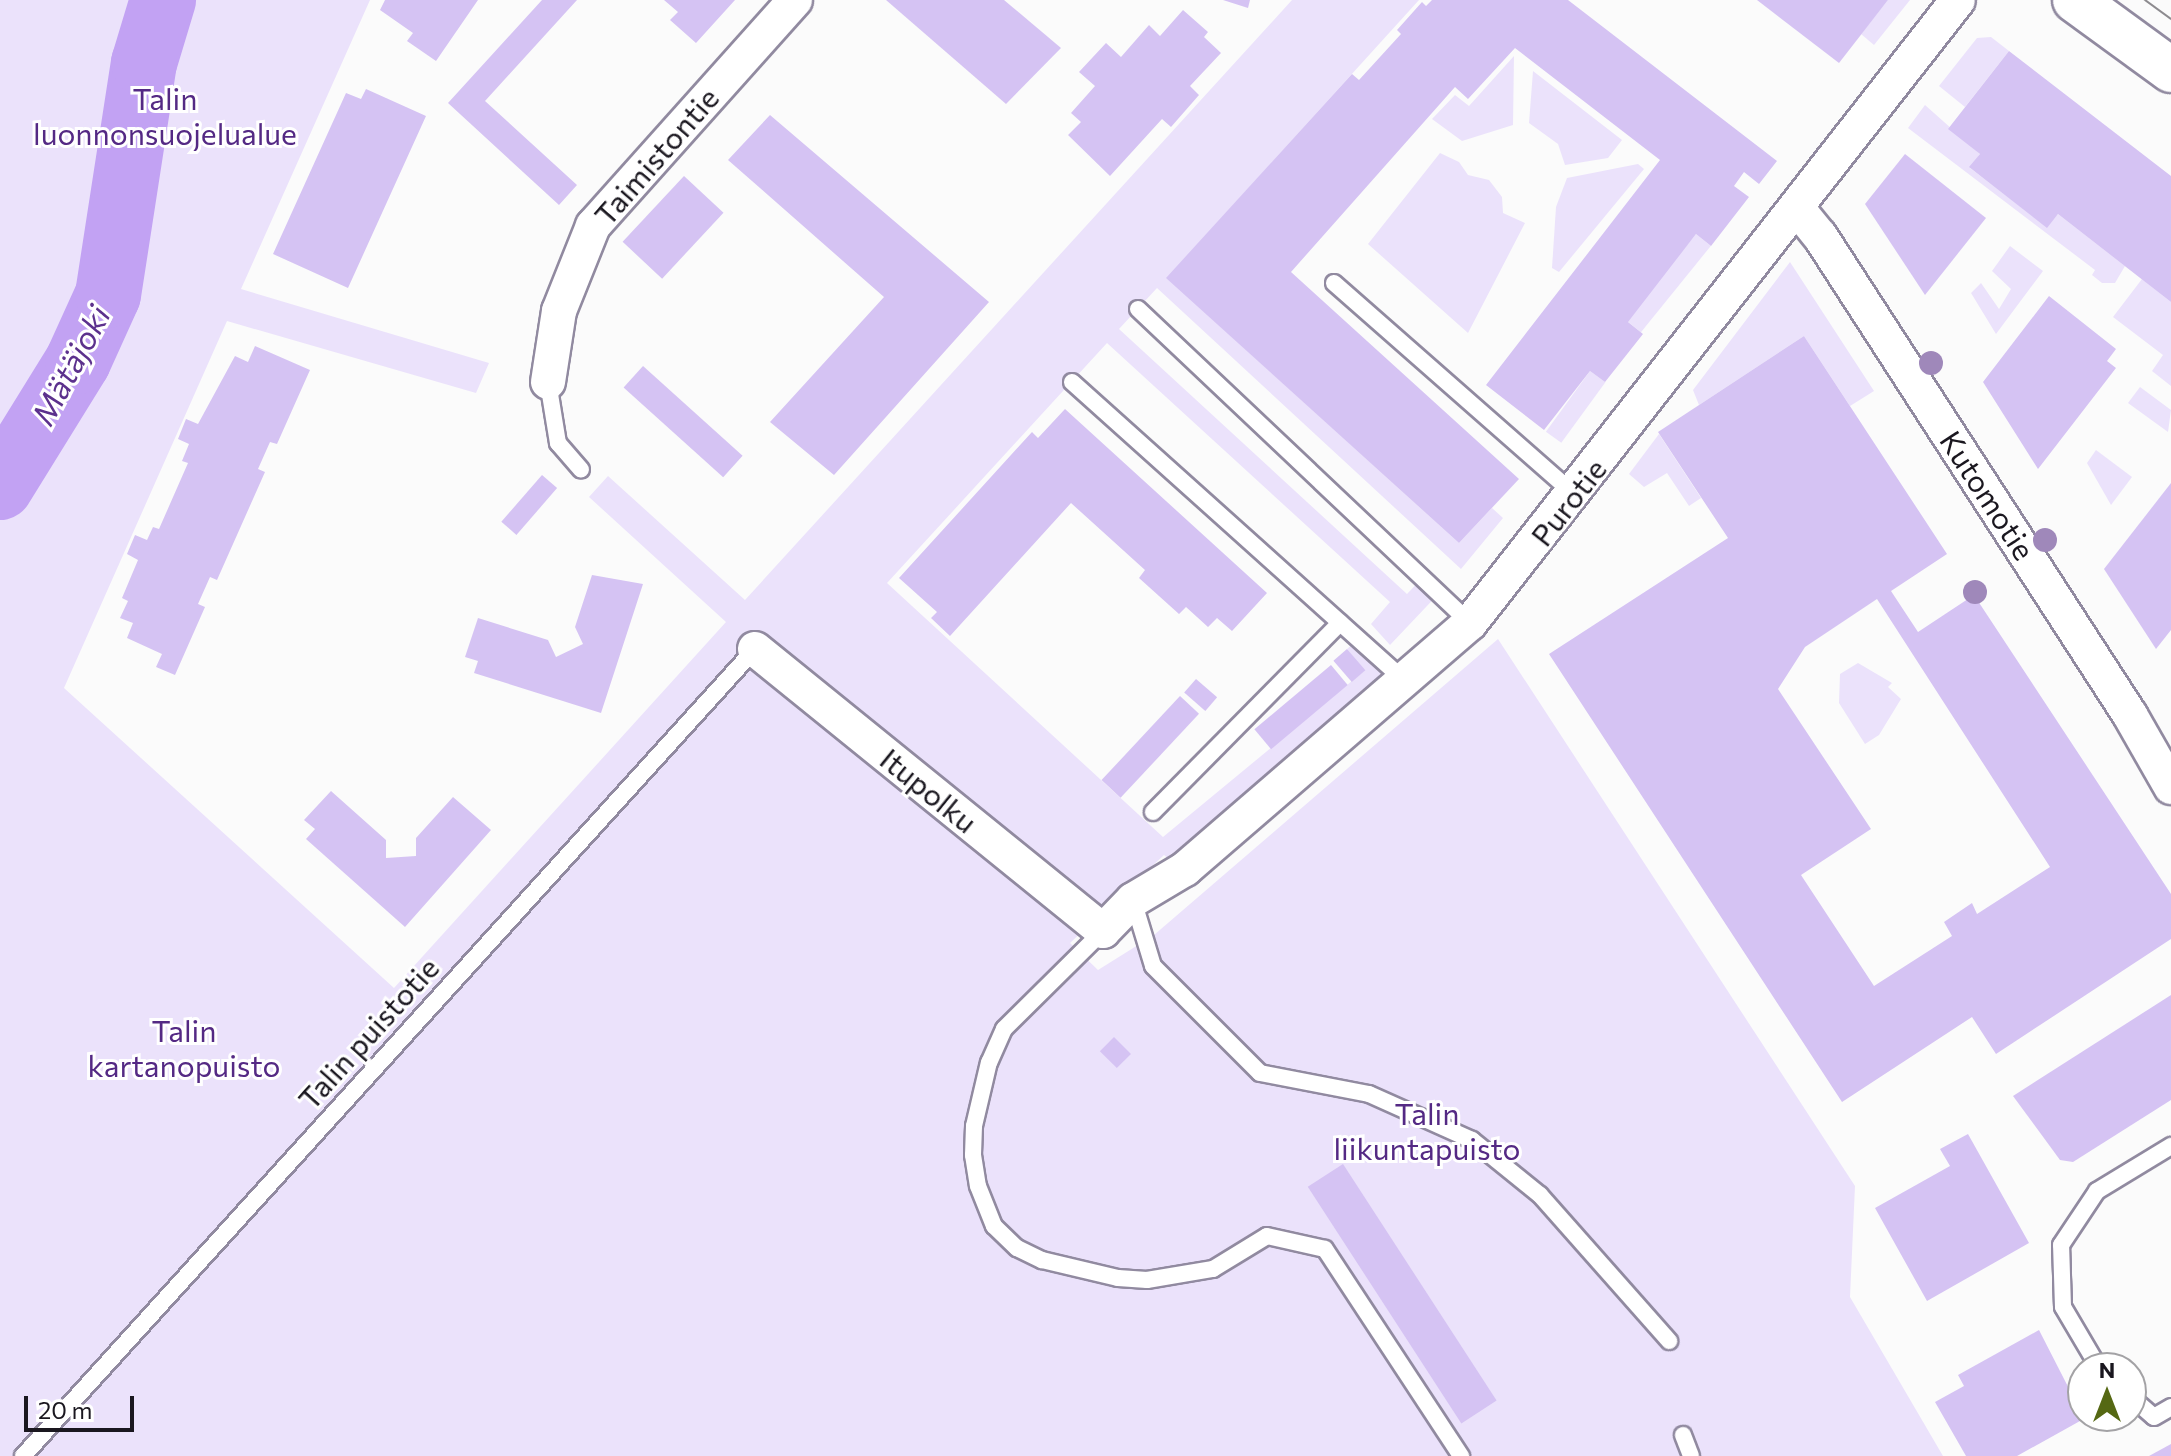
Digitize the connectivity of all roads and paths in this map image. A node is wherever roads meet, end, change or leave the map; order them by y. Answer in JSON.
{"nodes":[{"id":1,"x":795,"y":0,"type":"edge"},
{"id":2,"x":1958,"y":0,"type":"edge"},
{"id":3,"x":2075,"y":0,"type":"edge"},
{"id":4,"x":2171,"y":70,"type":"edge"},
{"id":5,"x":1797,"y":208,"type":"junction"},
{"id":6,"x":1334,"y":283,"type":"dead end"},
{"id":7,"x":1138,"y":309,"type":"dead end"},
{"id":8,"x":548,"y":382,"type":"joint"},
{"id":9,"x":1072,"y":382,"type":"dead end"},
{"id":10,"x":581,"y":469,"type":"dead end"},
{"id":11,"x":1574,"y":494,"type":"junction"},
{"id":12,"x":1340,"y":623,"type":"junction"},
{"id":13,"x":1470,"y":623,"type":"junction"},
{"id":14,"x":755,"y":649,"type":"joint"},
{"id":15,"x":1405,"y":681,"type":"junction"},
{"id":16,"x":2171,"y":787,"type":"edge"},
{"id":17,"x":1153,"y":812,"type":"dead end"},
{"id":18,"x":1133,"y":900,"type":"junction"},
{"id":19,"x":1103,"y":931,"type":"junction"},
{"id":20,"x":2171,"y":1146,"type":"edge"},
{"id":21,"x":1669,"y":1341,"type":"dead end"},
{"id":22,"x":2090,"y":1352,"type":"edge"},
{"id":23,"x":2171,"y":1407,"type":"edge"},
{"id":24,"x":2147,"y":1411,"type":"edge"},
{"id":25,"x":1683,"y":1435,"type":"dead end"},
{"id":26,"x":23,"y":1456,"type":"edge"},
{"id":27,"x":1461,"y":1456,"type":"edge"},
{"id":28,"x":1691,"y":1456,"type":"edge"}],
"edges":[{"from":1,"to":8,"type":"street","name":"Taimistontie"},
{"from":2,"to":5,"type":"street","name":"Purotie"},
{"from":3,"to":4,"type":"main road"},
{"from":5,"to":11,"type":"street","name":"Purotie"},
{"from":5,"to":16,"type":"street","name":"Kutomotie"},
{"from":6,"to":11,"type":"lane"},
{"from":7,"to":13,"type":"lane"},
{"from":8,"to":10,"type":"lane"},
{"from":9,"to":12,"type":"lane"},
{"from":11,"to":13,"type":"street","name":"Purotie"},
{"from":12,"to":15,"type":"lane"},
{"from":12,"to":17,"type":"lane"},
{"from":13,"to":15,"type":"street","name":"Purotie"},
{"from":14,"to":19,"type":"street","name":"Itupolku"},
{"from":14,"to":26,"type":"lane","name":"Talin puistotie"},
{"from":15,"to":18,"type":"street","name":"Purotie"},
{"from":18,"to":19,"type":"street","name":"Purotie"},
{"from":18,"to":21,"type":"lane"},
{"from":19,"to":27,"type":"lane"},
{"from":20,"to":22,"type":"lane"},
{"from":23,"to":24,"type":"lane"},
{"from":25,"to":28,"type":"lane"}]}
